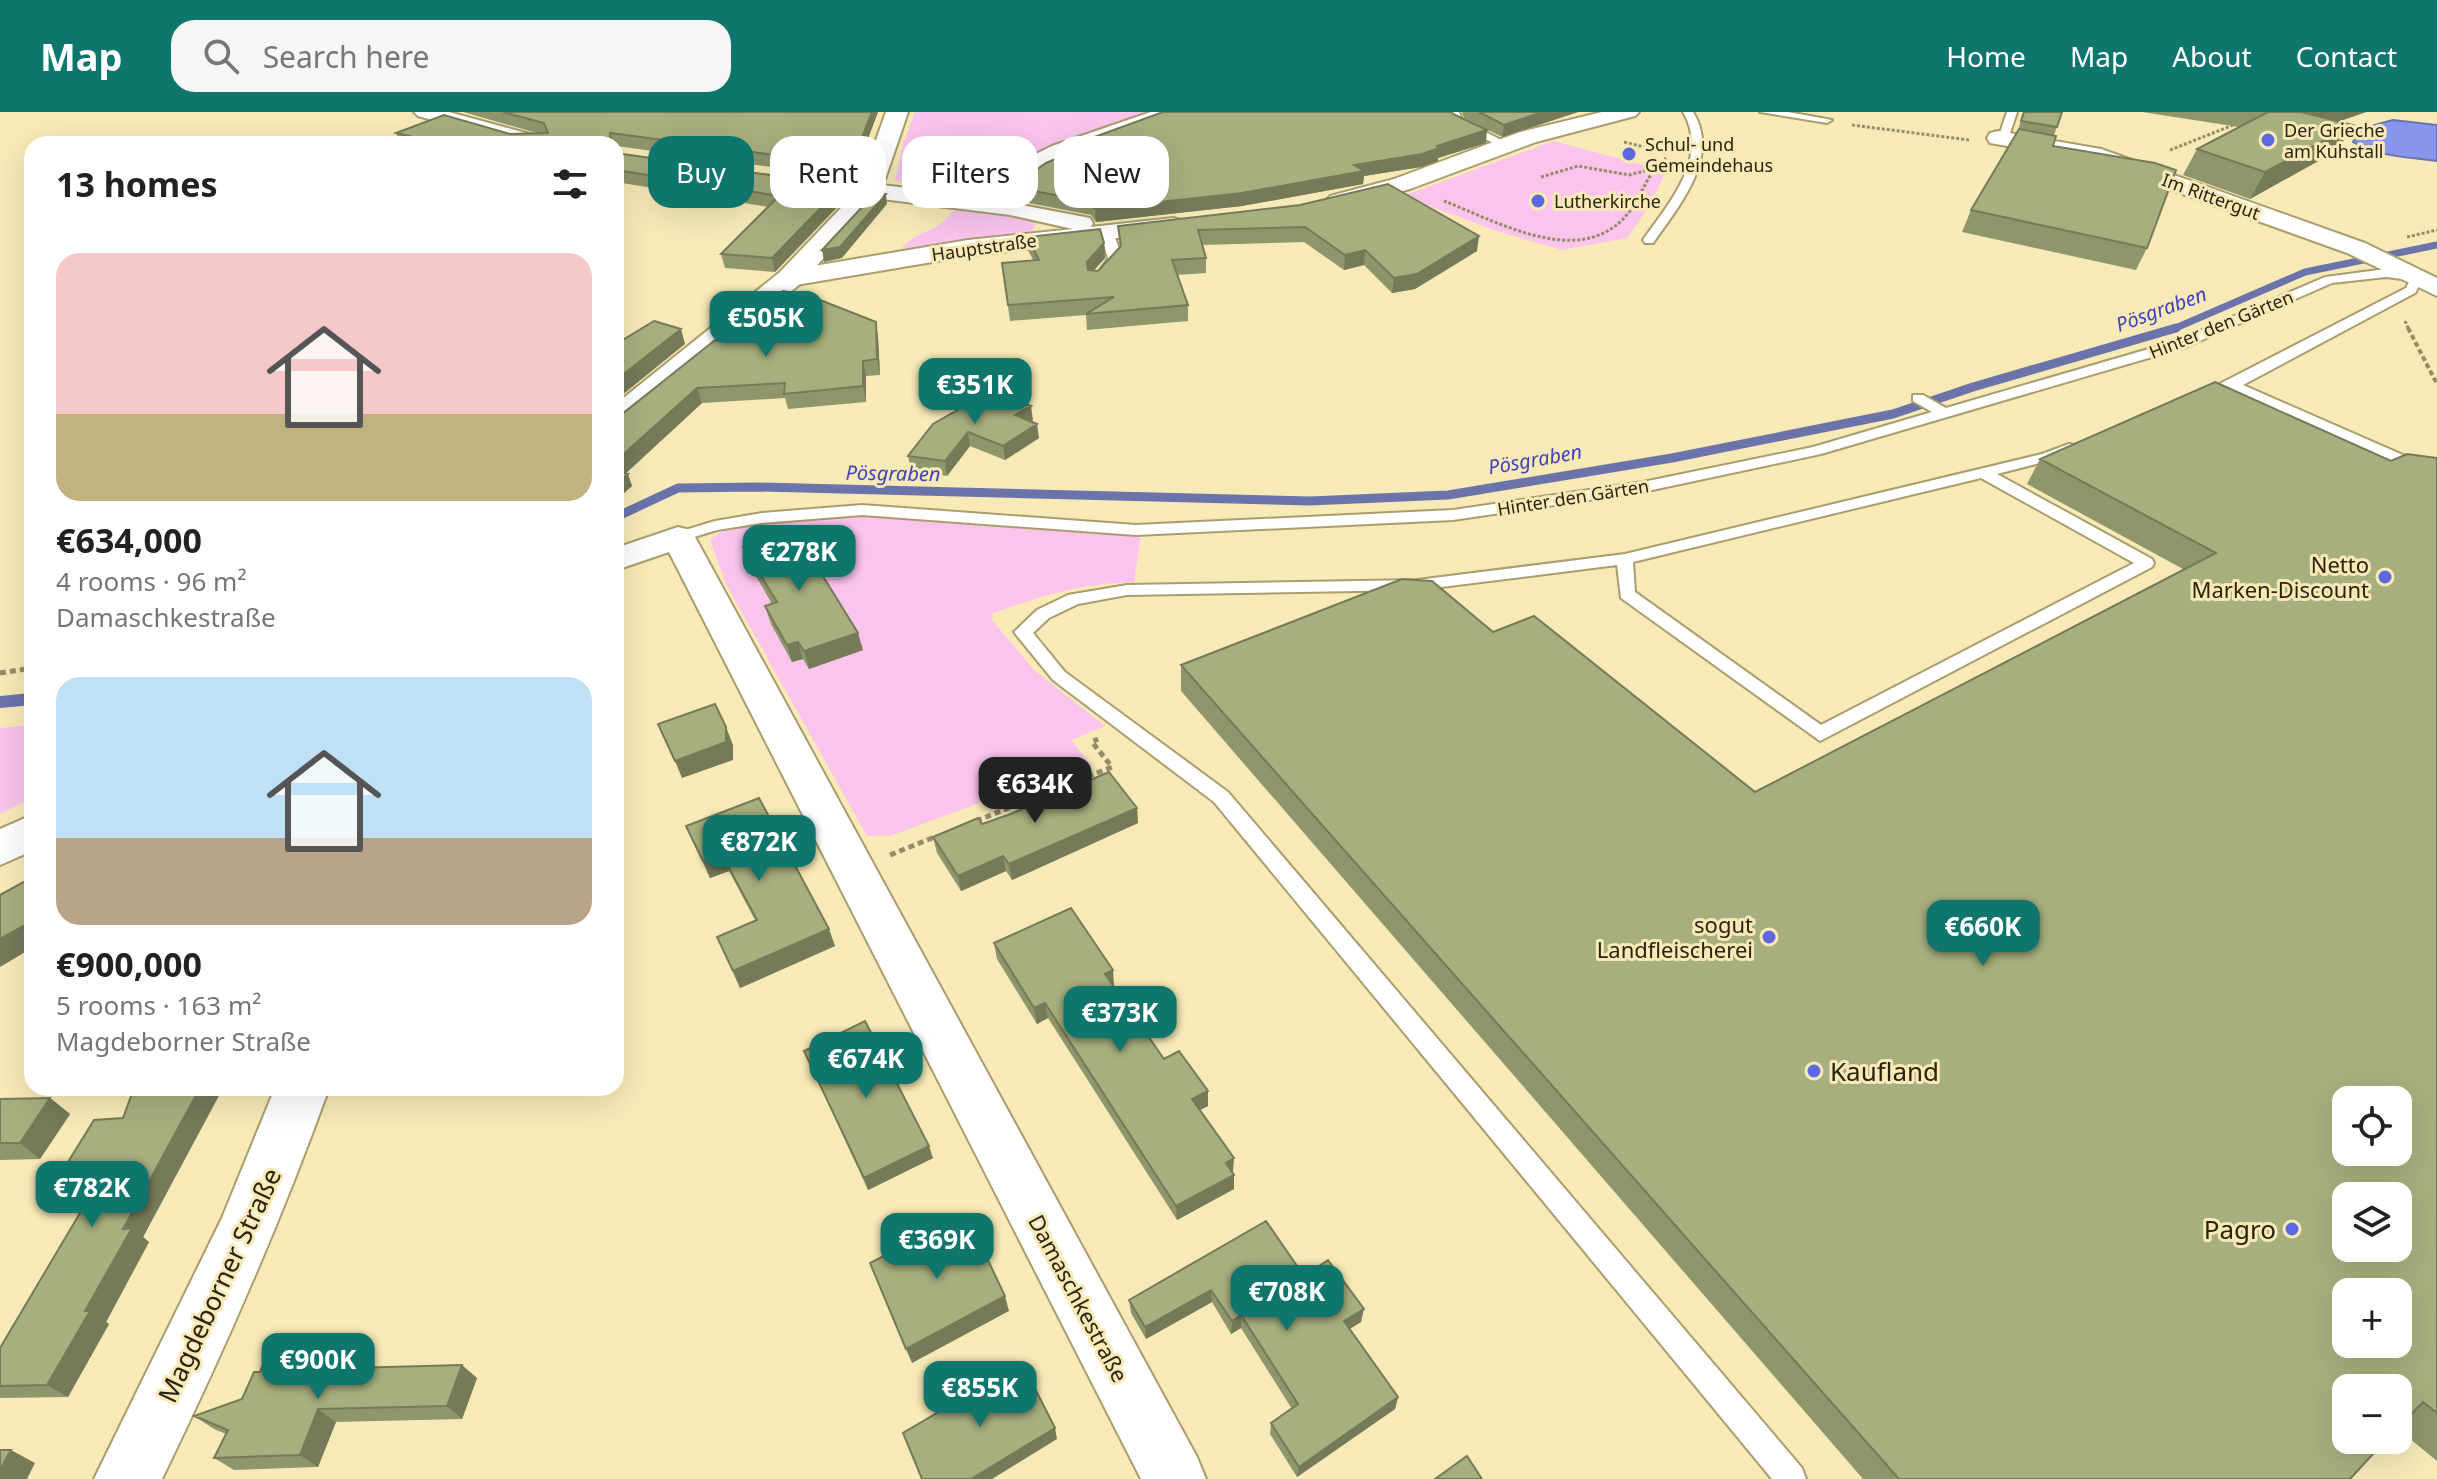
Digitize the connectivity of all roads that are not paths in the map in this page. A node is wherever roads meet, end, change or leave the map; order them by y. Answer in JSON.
{"nodes":[{"id":1,"x":425,"y":112,"type":"edge"},
{"id":2,"x":897,"y":112,"type":"edge"},
{"id":3,"x":1171,"y":112,"type":"edge"},
{"id":4,"x":1454,"y":112,"type":"edge"},
{"id":5,"x":1628,"y":112,"type":"edge"},
{"id":6,"x":1688,"y":112,"type":"edge"},
{"id":7,"x":1765,"y":112,"type":"edge"},
{"id":8,"x":2012,"y":112,"type":"edge"},
{"id":9,"x":459,"y":116,"type":"edge"},
{"id":10,"x":1827,"y":120,"type":"road end"},
{"id":11,"x":517,"y":136,"type":"edge"},
{"id":12,"x":2003,"y":138,"type":"joint"},
{"id":13,"x":886,"y":145,"type":"edge"},
{"id":14,"x":1506,"y":145,"type":"junction"},
{"id":15,"x":1038,"y":162,"type":"edge"},
{"id":16,"x":765,"y":177,"type":"edge"},
{"id":17,"x":770,"y":178,"type":"edge"},
{"id":18,"x":1321,"y":205,"type":"edge"},
{"id":19,"x":855,"y":208,"type":"edge"},
{"id":20,"x":1002,"y":208,"type":"edge"},
{"id":21,"x":1194,"y":223,"type":"edge"},
{"id":22,"x":1100,"y":232,"type":"junction"},
{"id":23,"x":1649,"y":240,"type":"dead end"},
{"id":24,"x":2431,"y":277,"type":"edge"},
{"id":25,"x":790,"y":278,"type":"junction"},
{"id":26,"x":1095,"y":280,"type":"edge"},
{"id":27,"x":2232,"y":385,"type":"junction"},
{"id":28,"x":1918,"y":398,"type":"dead end"},
{"id":29,"x":2189,"y":401,"type":"edge"},
{"id":30,"x":1938,"y":410,"type":"junction"},
{"id":31,"x":624,"y":413,"type":"edge"},
{"id":32,"x":2090,"y":440,"type":"edge"},
{"id":33,"x":1982,"y":472,"type":"junction"},
{"id":34,"x":2437,"y":476,"type":"edge"},
{"id":35,"x":678,"y":537,"type":"junction"},
{"id":36,"x":624,"y":557,"type":"edge"},
{"id":37,"x":1625,"y":559,"type":"junction"},
{"id":38,"x":24,"y":836,"type":"edge"},
{"id":39,"x":0,"y":849,"type":"edge"},
{"id":40,"x":299,"y":1096,"type":"edge"},
{"id":41,"x":127,"y":1479,"type":"edge"},
{"id":42,"x":1175,"y":1479,"type":"edge"},
{"id":43,"x":1791,"y":1479,"type":"edge"}],
"edges":[{"from":1,"to":9,"type":"street"},
{"from":2,"to":13,"type":"street"},
{"from":3,"to":15,"type":"street"},
{"from":4,"to":14,"type":"lane"},
{"from":5,"to":14,"type":"street"},
{"from":6,"to":23,"type":"lane"},
{"from":7,"to":10,"type":"lane"},
{"from":8,"to":12,"type":"lane"},
{"from":9,"to":11,"type":"street"},
{"from":12,"to":24,"type":"street","name":"Im Rittergut"},
{"from":14,"to":18,"type":"street"},
{"from":16,"to":17,"type":"street"},
{"from":19,"to":25,"type":"street"},
{"from":20,"to":22,"type":"street"},
{"from":21,"to":22,"type":"street","name":"Hauptstraße"},
{"from":22,"to":25,"type":"street","name":"Hauptstraße"},
{"from":22,"to":26,"type":"lane"},
{"from":24,"to":27,"type":"lane"},
{"from":24,"to":30,"type":"lane","name":"Hinter den Gärten"},
{"from":25,"to":31,"type":"street","name":"Hauptstraße"},
{"from":27,"to":29,"type":"lane"},
{"from":27,"to":34,"type":"lane"},
{"from":28,"to":30,"type":"lane"},
{"from":30,"to":35,"type":"lane","name":"Hinter den Gärten"},
{"from":32,"to":33,"type":"lane"},
{"from":33,"to":37,"type":"lane"},
{"from":33,"to":37,"type":"lane"},
{"from":35,"to":36,"type":"street"},
{"from":35,"to":42,"type":"street","name":"Damaschkestraße"},
{"from":37,"to":43,"type":"lane"},
{"from":38,"to":39,"type":"street"},
{"from":40,"to":41,"type":"street","name":"Magdeborner Straße"}]}
